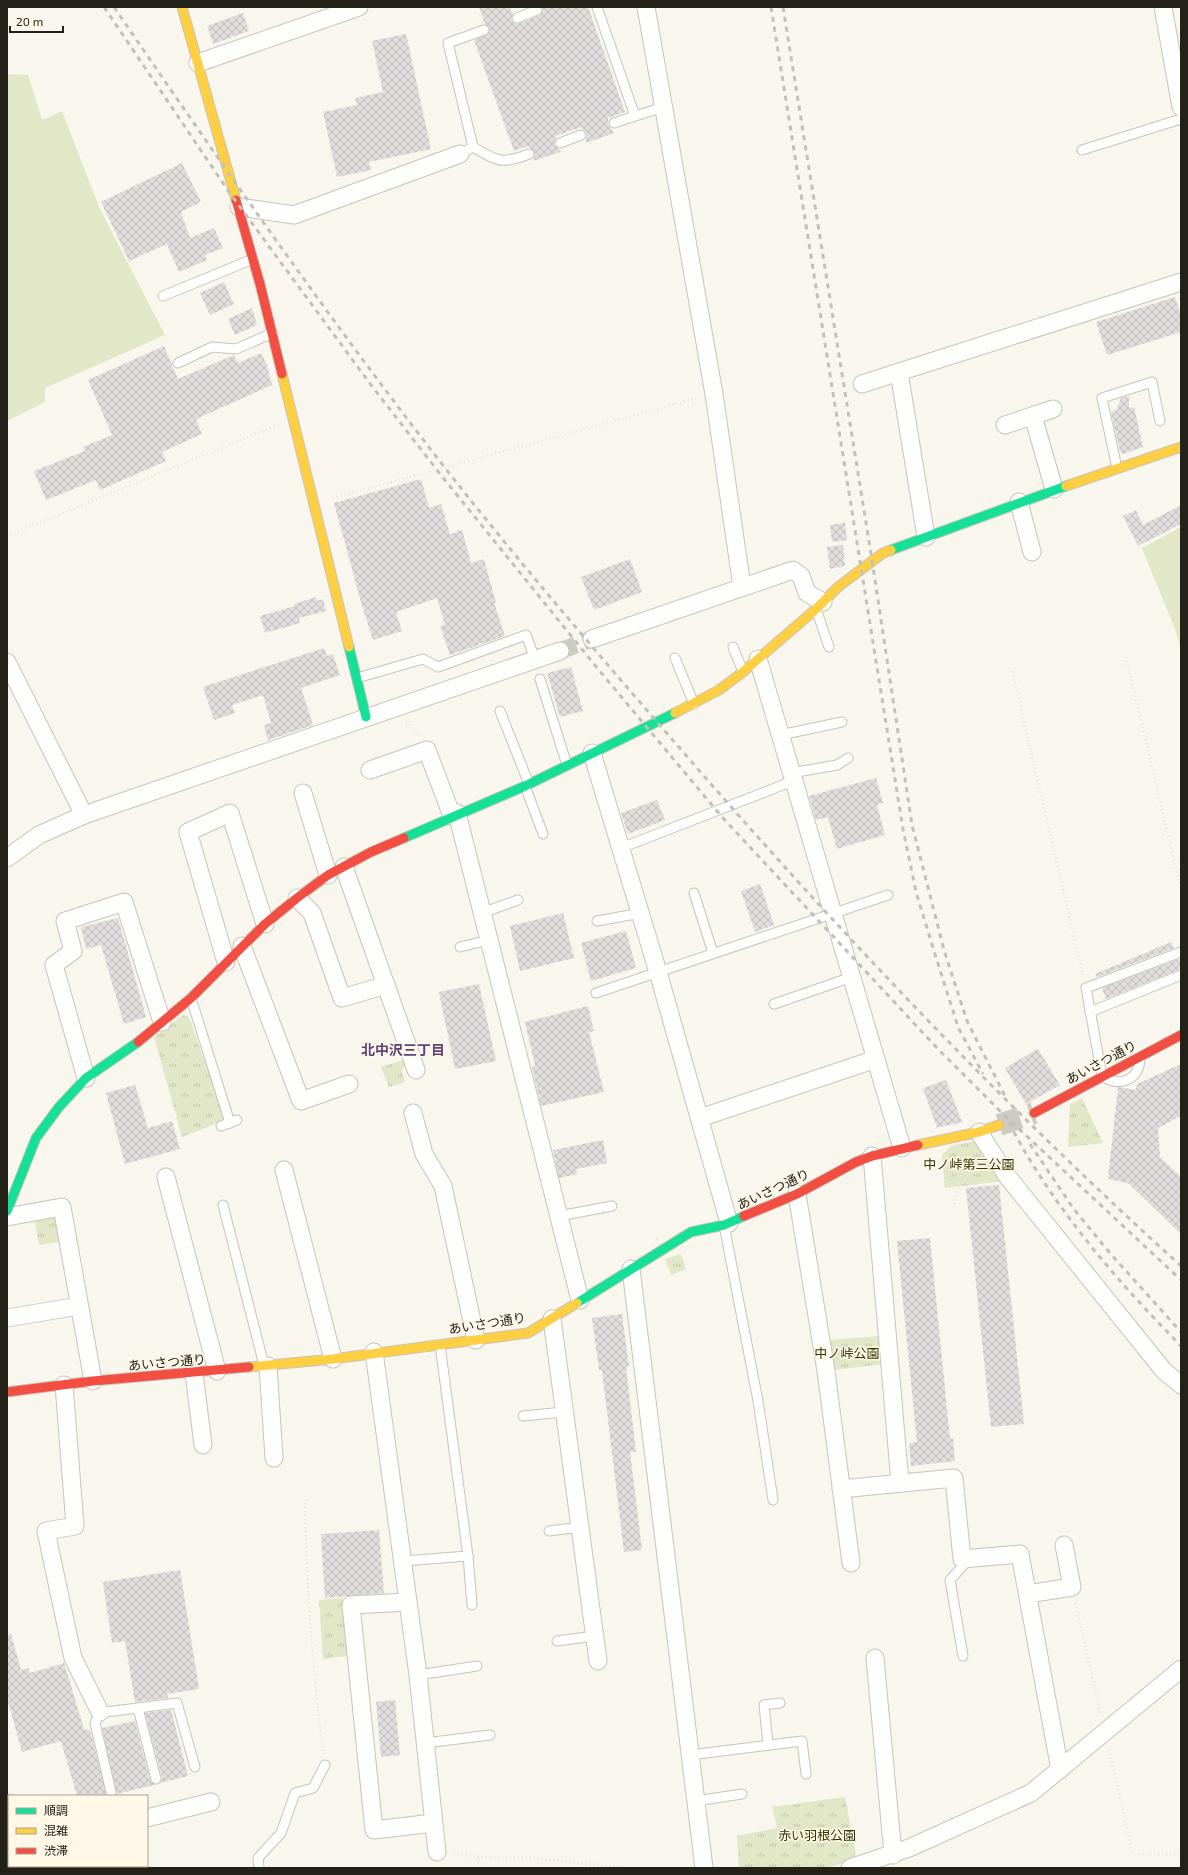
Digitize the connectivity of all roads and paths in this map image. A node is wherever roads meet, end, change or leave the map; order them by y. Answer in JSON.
{"nodes":[{"id":1,"x":182,"y":7,"type":"edge"},
{"id":2,"x":359,"y":7,"type":"edge"},
{"id":3,"x":596,"y":7,"type":"edge"},
{"id":4,"x":646,"y":7,"type":"edge"},
{"id":5,"x":1164,"y":7,"type":"edge"},
{"id":6,"x":537,"y":10,"type":"dead end"},
{"id":7,"x":516,"y":18,"type":"dead end"},
{"id":8,"x":484,"y":30,"type":"dead end"},
{"id":9,"x":198,"y":63,"type":"junction"},
{"id":10,"x":664,"y":107,"type":"junction"},
{"id":11,"x":1181,"y":107,"type":"edge"},
{"id":12,"x":635,"y":116,"type":"junction"},
{"id":13,"x":1181,"y":119,"type":"edge"},
{"id":14,"x":614,"y":123,"type":"dead end"},
{"id":15,"x":581,"y":135,"type":"dead end"},
{"id":16,"x":560,"y":143,"type":"dead end"},
{"id":17,"x":466,"y":150,"type":"junction"},
{"id":18,"x":1082,"y":150,"type":"dead end"},
{"id":19,"x":529,"y":154,"type":"dead end"},
{"id":20,"x":239,"y":207,"type":"junction"},
{"id":21,"x":253,"y":259,"type":"junction"},
{"id":22,"x":1181,"y":282,"type":"edge"},
{"id":23,"x":163,"y":296,"type":"dead end"},
{"id":24,"x":273,"y":333,"type":"junction"},
{"id":25,"x":178,"y":363,"type":"dead end"},
{"id":26,"x":899,"y":372,"type":"junction"},
{"id":27,"x":862,"y":384,"type":"dead end"},
{"id":28,"x":714,"y":394,"type":"junction"},
{"id":29,"x":1053,"y":409,"type":"dead end"},
{"id":30,"x":1033,"y":416,"type":"junction"},
{"id":31,"x":294,"y":418,"type":"junction"},
{"id":32,"x":1160,"y":421,"type":"dead end"},
{"id":33,"x":1005,"y":425,"type":"dead end"},
{"id":34,"x":1181,"y":447,"type":"edge"},
{"id":35,"x":1117,"y":468,"type":"junction"},
{"id":36,"x":1054,"y":490,"type":"junction"},
{"id":37,"x":1019,"y":502,"type":"junction"},
{"id":38,"x":315,"y":503,"type":"junction"},
{"id":39,"x":7,"y":536,"type":"edge"},
{"id":40,"x":926,"y":536,"type":"junction"},
{"id":41,"x":1032,"y":552,"type":"dead end"},
{"id":42,"x":742,"y":587,"type":"junction"},
{"id":43,"x":819,"y":606,"type":"junction"},
{"id":44,"x":592,"y":639,"type":"tunnel mouth"},
{"id":45,"x":733,"y":647,"type":"dead end"},
{"id":46,"x":829,"y":647,"type":"dead end"},
{"id":47,"x":560,"y":651,"type":"tunnel mouth"},
{"id":48,"x":1126,"y":657,"type":"dead end"},
{"id":49,"x":676,"y":658,"type":"dead end"},
{"id":50,"x":535,"y":659,"type":"junction"},
{"id":51,"x":758,"y":659,"type":"junction"},
{"id":52,"x":7,"y":662,"type":"edge"},
{"id":53,"x":742,"y":672,"type":"junction"},
{"id":54,"x":1012,"y":672,"type":"dead end"},
{"id":55,"x":357,"y":678,"type":"junction"},
{"id":56,"x":540,"y":679,"type":"dead end"},
{"id":57,"x":694,"y":704,"type":"junction"},
{"id":58,"x":500,"y":711,"type":"dead end"},
{"id":59,"x":366,"y":717,"type":"junction"},
{"id":60,"x":842,"y":722,"type":"dead end"},
{"id":61,"x":410,"y":724,"type":"dead end"},
{"id":62,"x":413,"y":728,"type":"dead end"},
{"id":63,"x":780,"y":734,"type":"junction"},
{"id":64,"x":592,"y":753,"type":"junction"},
{"id":65,"x":848,"y":758,"type":"dead end"},
{"id":66,"x":568,"y":765,"type":"junction"},
{"id":67,"x":370,"y":770,"type":"dead end"},
{"id":68,"x":792,"y":777,"type":"junction"},
{"id":69,"x":527,"y":785,"type":"junction"},
{"id":70,"x":303,"y":793,"type":"dead end"},
{"id":71,"x":84,"y":815,"type":"junction"},
{"id":72,"x":455,"y":815,"type":"junction"},
{"id":73,"x":543,"y":834,"type":"dead end"},
{"id":74,"x":621,"y":848,"type":"junction"},
{"id":75,"x":7,"y":858,"type":"edge"},
{"id":76,"x":344,"y":867,"type":"junction"},
{"id":77,"x":328,"y":876,"type":"junction"},
{"id":78,"x":1181,"y":890,"type":"edge"},
{"id":79,"x":694,"y":893,"type":"dead end"},
{"id":80,"x":888,"y":895,"type":"dead end"},
{"id":81,"x":297,"y":898,"type":"junction"},
{"id":82,"x":518,"y":900,"type":"dead end"},
{"id":83,"x":833,"y":912,"type":"junction"},
{"id":84,"x":482,"y":913,"type":"junction"},
{"id":85,"x":641,"y":913,"type":"junction"},
{"id":86,"x":597,"y":921,"type":"dead end"},
{"id":87,"x":265,"y":924,"type":"junction"},
{"id":88,"x":489,"y":940,"type":"junction"},
{"id":89,"x":242,"y":946,"type":"junction"},
{"id":90,"x":460,"y":947,"type":"dead end"},
{"id":91,"x":1181,"y":952,"type":"edge"},
{"id":92,"x":713,"y":953,"type":"junction"},
{"id":93,"x":226,"y":962,"type":"junction"},
{"id":94,"x":658,"y":972,"type":"junction"},
{"id":95,"x":1181,"y":975,"type":"edge"},
{"id":96,"x":852,"y":977,"type":"junction"},
{"id":97,"x":386,"y":985,"type":"junction"},
{"id":98,"x":1086,"y":988,"type":"junction"},
{"id":99,"x":596,"y":993,"type":"dead end"},
{"id":100,"x":192,"y":998,"type":"junction"},
{"id":101,"x":774,"y":1004,"type":"dead end"},
{"id":102,"x":1090,"y":1012,"type":"junction"},
{"id":103,"x":162,"y":1022,"type":"junction"},
{"id":104,"x":1181,"y":1035,"type":"edge"},
{"id":105,"x":1140,"y":1056,"type":"junction"},
{"id":106,"x":876,"y":1059,"type":"junction"},
{"id":107,"x":416,"y":1070,"type":"dead end"},
{"id":108,"x":1102,"y":1076,"type":"junction"},
{"id":109,"x":86,"y":1078,"type":"junction"},
{"id":110,"x":349,"y":1084,"type":"dead end"},
{"id":111,"x":413,"y":1113,"type":"dead end"},
{"id":112,"x":1034,"y":1113,"type":"tunnel mouth"},
{"id":113,"x":700,"y":1118,"type":"junction"},
{"id":114,"x":229,"y":1123,"type":"dead end"},
{"id":115,"x":999,"y":1125,"type":"tunnel mouth"},
{"id":116,"x":979,"y":1132,"type":"junction"},
{"id":117,"x":902,"y":1148,"type":"junction"},
{"id":118,"x":872,"y":1156,"type":"junction"},
{"id":119,"x":980,"y":1161,"type":"dead end"},
{"id":120,"x":947,"y":1164,"type":"dead end"},
{"id":121,"x":284,"y":1170,"type":"dead end"},
{"id":122,"x":166,"y":1177,"type":"dead end"},
{"id":123,"x":962,"y":1182,"type":"junction"},
{"id":124,"x":797,"y":1194,"type":"junction"},
{"id":125,"x":954,"y":1204,"type":"dead end"},
{"id":126,"x":223,"y":1205,"type":"dead end"},
{"id":127,"x":612,"y":1206,"type":"dead end"},
{"id":128,"x":7,"y":1211,"type":"edge"},
{"id":129,"x":559,"y":1216,"type":"junction"},
{"id":130,"x":7,"y":1217,"type":"edge"},
{"id":131,"x":727,"y":1224,"type":"junction"},
{"id":132,"x":631,"y":1269,"type":"junction"},
{"id":133,"x":580,"y":1300,"type":"junction"},
{"id":134,"x":80,"y":1306,"type":"junction"},
{"id":135,"x":7,"y":1318,"type":"edge"},
{"id":136,"x":552,"y":1318,"type":"junction"},
{"id":137,"x":888,"y":1339,"type":"junction"},
{"id":138,"x":476,"y":1340,"type":"junction"},
{"id":139,"x":440,"y":1343,"type":"junction"},
{"id":140,"x":374,"y":1352,"type":"junction"},
{"id":141,"x":332,"y":1359,"type":"junction"},
{"id":142,"x":266,"y":1367,"type":"junction"},
{"id":143,"x":217,"y":1371,"type":"junction"},
{"id":144,"x":826,"y":1371,"type":"junction"},
{"id":145,"x":194,"y":1373,"type":"junction"},
{"id":146,"x":92,"y":1381,"type":"junction"},
{"id":147,"x":64,"y":1385,"type":"junction"},
{"id":148,"x":1181,"y":1385,"type":"edge"},
{"id":149,"x":7,"y":1392,"type":"edge"},
{"id":150,"x":563,"y":1412,"type":"junction"},
{"id":151,"x":523,"y":1416,"type":"dead end"},
{"id":152,"x":203,"y":1446,"type":"dead end"},
{"id":153,"x":274,"y":1458,"type":"dead end"},
{"id":154,"x":900,"y":1483,"type":"junction"},
{"id":155,"x":841,"y":1489,"type":"junction"},
{"id":156,"x":773,"y":1500,"type":"dead end"},
{"id":157,"x":305,"y":1502,"type":"dead end"},
{"id":158,"x":580,"y":1527,"type":"junction"},
{"id":159,"x":548,"y":1531,"type":"dead end"},
{"id":160,"x":1064,"y":1546,"type":"dead end"},
{"id":161,"x":468,"y":1556,"type":"junction"},
{"id":162,"x":970,"y":1558,"type":"junction"},
{"id":163,"x":402,"y":1561,"type":"junction"},
{"id":164,"x":851,"y":1563,"type":"dead end"},
{"id":165,"x":1072,"y":1587,"type":"junction"},
{"id":166,"x":1028,"y":1594,"type":"junction"},
{"id":167,"x":408,"y":1602,"type":"junction"},
{"id":168,"x":472,"y":1605,"type":"dead end"},
{"id":169,"x":595,"y":1636,"type":"junction"},
{"id":170,"x":557,"y":1641,"type":"dead end"},
{"id":171,"x":963,"y":1656,"type":"dead end"},
{"id":172,"x":875,"y":1658,"type":"dead end"},
{"id":173,"x":598,"y":1661,"type":"dead end"},
{"id":174,"x":477,"y":1666,"type":"dead end"},
{"id":175,"x":1181,"y":1669,"type":"edge"},
{"id":176,"x":418,"y":1675,"type":"junction"},
{"id":177,"x":780,"y":1703,"type":"dead end"},
{"id":178,"x":138,"y":1708,"type":"junction"},
{"id":179,"x":100,"y":1712,"type":"junction"},
{"id":180,"x":1105,"y":1732,"type":"junction"},
{"id":181,"x":490,"y":1735,"type":"dead end"},
{"id":182,"x":425,"y":1742,"type":"junction"},
{"id":183,"x":768,"y":1745,"type":"junction"},
{"id":184,"x":690,"y":1755,"type":"junction"},
{"id":185,"x":325,"y":1765,"type":"joint"},
{"id":186,"x":195,"y":1766,"type":"dead end"},
{"id":187,"x":1060,"y":1770,"type":"junction"},
{"id":188,"x":806,"y":1774,"type":"dead end"},
{"id":189,"x":156,"y":1779,"type":"dead end"},
{"id":190,"x":111,"y":1792,"type":"dead end"},
{"id":191,"x":742,"y":1794,"type":"dead end"},
{"id":192,"x":696,"y":1801,"type":"junction"},
{"id":193,"x":211,"y":1802,"type":"dead end"},
{"id":194,"x":148,"y":1818,"type":"edge"},
{"id":195,"x":433,"y":1823,"type":"junction"},
{"id":196,"x":437,"y":1852,"type":"joint"},
{"id":197,"x":893,"y":1855,"type":"junction"},
{"id":198,"x":1181,"y":1855,"type":"edge"},
{"id":199,"x":479,"y":1857,"type":"junction"},
{"id":200,"x":259,"y":1868,"type":"edge"},
{"id":201,"x":478,"y":1868,"type":"edge"},
{"id":202,"x":625,"y":1868,"type":"edge"},
{"id":203,"x":704,"y":1868,"type":"edge"},
{"id":204,"x":850,"y":1868,"type":"edge"}],
"edges":[{"from":1,"to":9,"type":"street"},
{"from":2,"to":9,"type":"street"},
{"from":3,"to":12,"type":"lane"},
{"from":4,"to":10,"type":"street"},
{"from":5,"to":11,"type":"street"},
{"from":6,"to":7,"type":"lane"},
{"from":8,"to":17,"type":"lane"},
{"from":9,"to":20,"type":"street"},
{"from":10,"to":12,"type":"lane"},
{"from":10,"to":28,"type":"street"},
{"from":12,"to":14,"type":"lane"},
{"from":13,"to":18,"type":"lane"},
{"from":15,"to":16,"type":"lane"},
{"from":17,"to":19,"type":"lane"},
{"from":17,"to":20,"type":"street"},
{"from":20,"to":21,"type":"street"},
{"from":21,"to":23,"type":"lane"},
{"from":21,"to":24,"type":"street"},
{"from":22,"to":26,"type":"street"},
{"from":24,"to":25,"type":"lane"},
{"from":24,"to":31,"type":"street"},
{"from":26,"to":27,"type":"street"},
{"from":26,"to":40,"type":"street"},
{"from":28,"to":38,"type":"path"},
{"from":28,"to":42,"type":"street"},
{"from":29,"to":30,"type":"street"},
{"from":30,"to":33,"type":"street"},
{"from":30,"to":36,"type":"street"},
{"from":31,"to":38,"type":"street"},
{"from":31,"to":39,"type":"path"},
{"from":32,"to":35,"type":"lane"},
{"from":34,"to":35,"type":"street"},
{"from":35,"to":36,"type":"street"},
{"from":36,"to":37,"type":"street"},
{"from":37,"to":40,"type":"street"},
{"from":37,"to":41,"type":"street"},
{"from":38,"to":55,"type":"street"},
{"from":40,"to":43,"type":"street"},
{"from":42,"to":43,"type":"street"},
{"from":42,"to":44,"type":"street"},
{"from":43,"to":46,"type":"lane"},
{"from":43,"to":51,"type":"street"},
{"from":45,"to":53,"type":"lane"},
{"from":47,"to":50,"type":"street"},
{"from":48,"to":78,"type":"path"},
{"from":49,"to":57,"type":"lane"},
{"from":50,"to":55,"type":"lane"},
{"from":50,"to":59,"type":"street"},
{"from":51,"to":53,"type":"street"},
{"from":51,"to":63,"type":"street"},
{"from":52,"to":71,"type":"street"},
{"from":53,"to":57,"type":"street"},
{"from":54,"to":98,"type":"path"},
{"from":55,"to":59,"type":"street"},
{"from":56,"to":66,"type":"lane"},
{"from":57,"to":64,"type":"street"},
{"from":58,"to":69,"type":"lane"},
{"from":59,"to":71,"type":"street"},
{"from":60,"to":63,"type":"lane"},
{"from":61,"to":62,"type":"path"},
{"from":63,"to":68,"type":"street"},
{"from":64,"to":66,"type":"street"},
{"from":64,"to":74,"type":"street"},
{"from":65,"to":68,"type":"lane"},
{"from":66,"to":69,"type":"street"},
{"from":67,"to":72,"type":"street"},
{"from":68,"to":74,"type":"lane"},
{"from":68,"to":83,"type":"street"},
{"from":69,"to":72,"type":"street"},
{"from":69,"to":73,"type":"lane"},
{"from":70,"to":77,"type":"street"},
{"from":71,"to":75,"type":"street"},
{"from":72,"to":76,"type":"street"},
{"from":72,"to":84,"type":"street"},
{"from":74,"to":85,"type":"street"},
{"from":76,"to":77,"type":"street"},
{"from":76,"to":97,"type":"street"},
{"from":77,"to":81,"type":"street"},
{"from":79,"to":92,"type":"lane"},
{"from":80,"to":83,"type":"lane"},
{"from":81,"to":87,"type":"street"},
{"from":81,"to":97,"type":"street"},
{"from":82,"to":84,"type":"lane"},
{"from":83,"to":92,"type":"lane"},
{"from":83,"to":96,"type":"street"},
{"from":84,"to":88,"type":"street"},
{"from":85,"to":86,"type":"lane"},
{"from":85,"to":94,"type":"street"},
{"from":87,"to":89,"type":"street"},
{"from":87,"to":93,"type":"street"},
{"from":88,"to":90,"type":"lane"},
{"from":88,"to":129,"type":"street"},
{"from":89,"to":93,"type":"street"},
{"from":89,"to":110,"type":"street"},
{"from":91,"to":98,"type":"lane"},
{"from":92,"to":94,"type":"lane"},
{"from":93,"to":100,"type":"street"},
{"from":94,"to":99,"type":"lane"},
{"from":94,"to":113,"type":"street"},
{"from":95,"to":102,"type":"lane"},
{"from":96,"to":101,"type":"lane"},
{"from":96,"to":106,"type":"street"},
{"from":97,"to":107,"type":"street"},
{"from":98,"to":102,"type":"lane"},
{"from":100,"to":103,"type":"street"},
{"from":100,"to":114,"type":"lane"},
{"from":102,"to":108,"type":"lane"},
{"from":103,"to":109,"type":"street"},
{"from":103,"to":109,"type":"street"},
{"from":104,"to":105,"type":"street","name":"あいさつ通り"},
{"from":105,"to":108,"type":"street","name":"あいさつ通り"},
{"from":105,"to":108,"type":"lane"},
{"from":106,"to":113,"type":"street"},
{"from":106,"to":117,"type":"street"},
{"from":108,"to":112,"type":"street","name":"あいさつ通り"},
{"from":109,"to":128,"type":"street"},
{"from":111,"to":138,"type":"street"},
{"from":113,"to":131,"type":"street"},
{"from":115,"to":116,"type":"street","name":"あいさつ通り"},
{"from":116,"to":117,"type":"street","name":"あいさつ通り"},
{"from":116,"to":148,"type":"street"},
{"from":117,"to":118,"type":"street","name":"あいさつ通り"},
{"from":118,"to":124,"type":"street","name":"あいさつ通り"},
{"from":118,"to":137,"type":"street"},
{"from":119,"to":123,"type":"path"},
{"from":120,"to":123,"type":"path"},
{"from":121,"to":141,"type":"street"},
{"from":122,"to":143,"type":"street"},
{"from":123,"to":125,"type":"path"},
{"from":124,"to":131,"type":"street","name":"あいさつ通り"},
{"from":124,"to":144,"type":"street"},
{"from":126,"to":142,"type":"lane"},
{"from":127,"to":129,"type":"lane"},
{"from":129,"to":133,"type":"street"},
{"from":130,"to":134,"type":"street"},
{"from":131,"to":132,"type":"street","name":"あいさつ通り"},
{"from":131,"to":156,"type":"lane"},
{"from":132,"to":133,"type":"street","name":"あいさつ通り"},
{"from":132,"to":184,"type":"street"},
{"from":133,"to":136,"type":"street","name":"あいさつ通り"},
{"from":134,"to":135,"type":"street"},
{"from":134,"to":146,"type":"street"},
{"from":136,"to":138,"type":"street","name":"あいさつ通り"},
{"from":136,"to":150,"type":"street"},
{"from":137,"to":144,"type":"path"},
{"from":137,"to":154,"type":"street"},
{"from":138,"to":139,"type":"street","name":"あいさつ通り"},
{"from":139,"to":140,"type":"street","name":"あいさつ通り"},
{"from":139,"to":161,"type":"lane"},
{"from":140,"to":141,"type":"street","name":"あいさつ通り"},
{"from":140,"to":163,"type":"street"},
{"from":141,"to":142,"type":"street","name":"あいさつ通り"},
{"from":142,"to":143,"type":"street","name":"あいさつ通り"},
{"from":142,"to":153,"type":"street"},
{"from":143,"to":145,"type":"street","name":"あいさつ通り"},
{"from":144,"to":155,"type":"street"},
{"from":145,"to":146,"type":"street","name":"あいさつ通り"},
{"from":145,"to":152,"type":"street"},
{"from":146,"to":147,"type":"street","name":"あいさつ通り"},
{"from":147,"to":149,"type":"street","name":"あいさつ通り"},
{"from":147,"to":179,"type":"street"},
{"from":150,"to":151,"type":"lane"},
{"from":150,"to":158,"type":"street"},
{"from":154,"to":155,"type":"street"},
{"from":154,"to":162,"type":"street"},
{"from":155,"to":164,"type":"street"},
{"from":157,"to":185,"type":"path"},
{"from":158,"to":159,"type":"lane"},
{"from":158,"to":169,"type":"street"},
{"from":160,"to":165,"type":"street"},
{"from":161,"to":163,"type":"lane"},
{"from":161,"to":168,"type":"lane"},
{"from":162,"to":166,"type":"street"},
{"from":162,"to":171,"type":"lane"},
{"from":163,"to":167,"type":"street"},
{"from":165,"to":166,"type":"street"},
{"from":165,"to":180,"type":"path"},
{"from":166,"to":187,"type":"street"},
{"from":167,"to":176,"type":"street"},
{"from":167,"to":195,"type":"street"},
{"from":169,"to":170,"type":"lane"},
{"from":169,"to":173,"type":"street"},
{"from":172,"to":197,"type":"street"},
{"from":174,"to":176,"type":"lane"},
{"from":175,"to":180,"type":"street"},
{"from":176,"to":182,"type":"street"},
{"from":177,"to":183,"type":"lane"},
{"from":178,"to":179,"type":"lane"},
{"from":178,"to":186,"type":"lane"},
{"from":178,"to":189,"type":"lane"},
{"from":179,"to":190,"type":"lane"},
{"from":180,"to":187,"type":"street"},
{"from":180,"to":198,"type":"path"},
{"from":181,"to":182,"type":"lane"},
{"from":182,"to":195,"type":"street"},
{"from":183,"to":184,"type":"lane"},
{"from":183,"to":188,"type":"lane"},
{"from":184,"to":192,"type":"street"},
{"from":185,"to":200,"type":"lane"},
{"from":187,"to":197,"type":"street"},
{"from":191,"to":192,"type":"lane"},
{"from":192,"to":203,"type":"street"},
{"from":193,"to":194,"type":"street"},
{"from":195,"to":196,"type":"street"},
{"from":196,"to":199,"type":"path"},
{"from":197,"to":204,"type":"street"},
{"from":199,"to":201,"type":"path"},
{"from":199,"to":202,"type":"path"}]}
